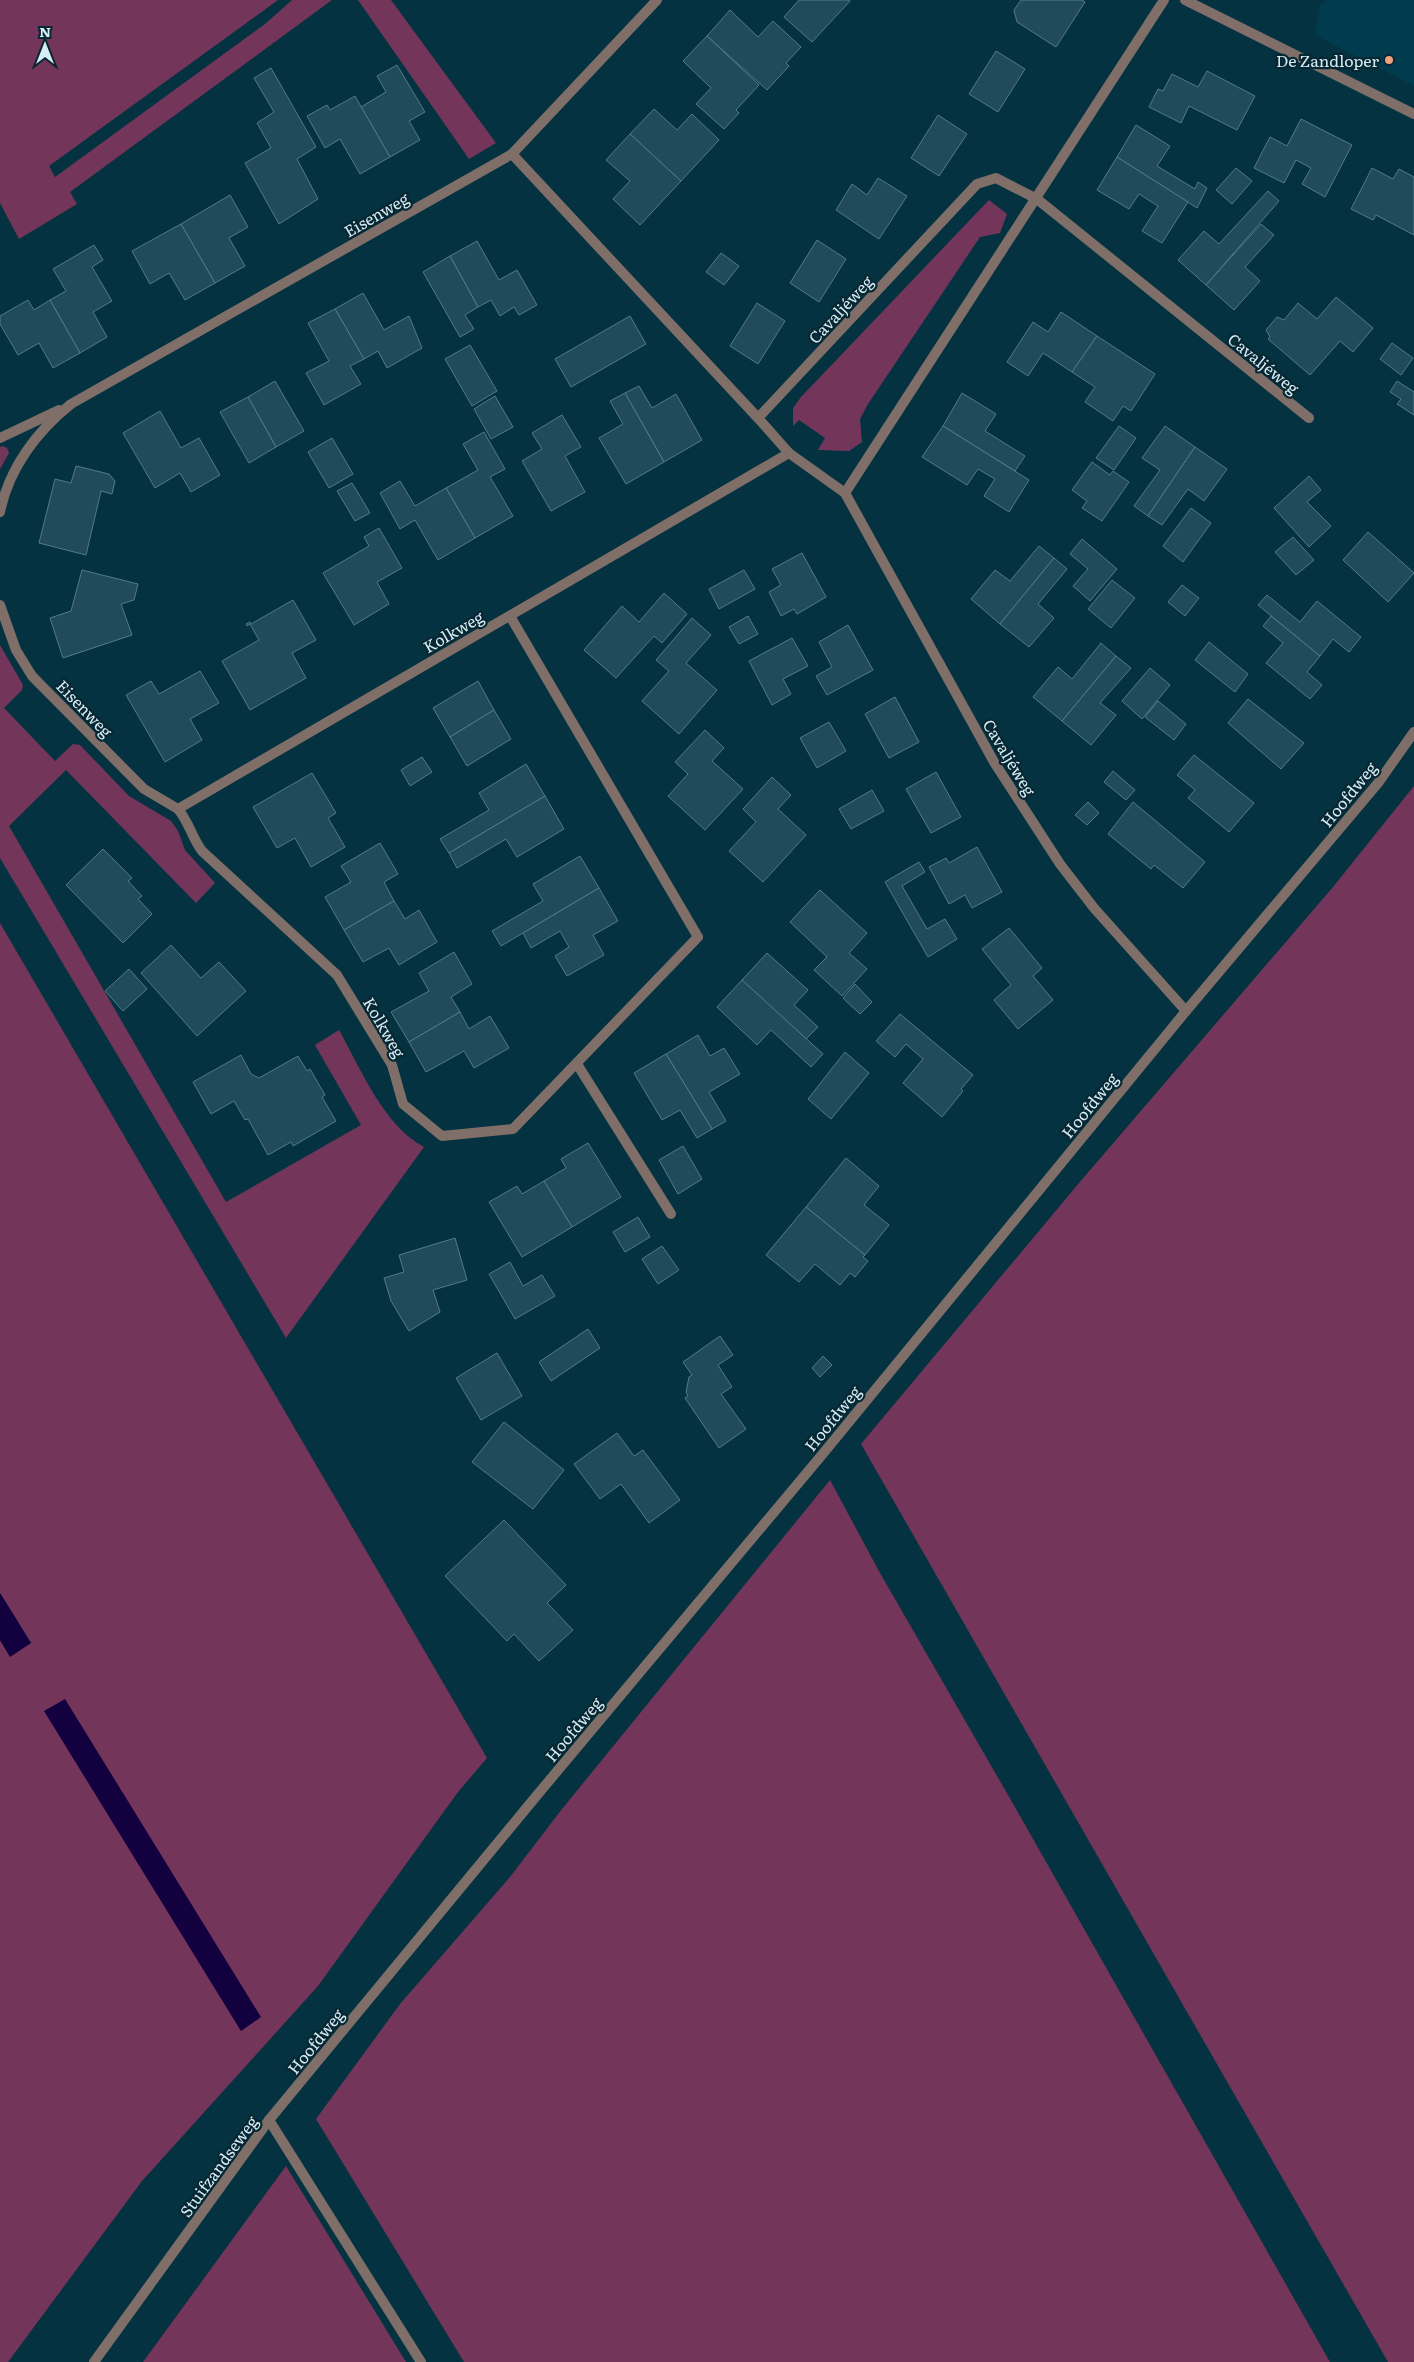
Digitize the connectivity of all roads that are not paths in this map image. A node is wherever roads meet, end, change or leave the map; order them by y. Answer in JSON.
{"nodes":[{"id":1,"x":658,"y":0,"type":"edge"},
{"id":2,"x":1164,"y":0,"type":"edge"},
{"id":3,"x":1185,"y":0,"type":"edge"},
{"id":4,"x":1414,"y":114,"type":"edge"},
{"id":5,"x":512,"y":154,"type":"junction"},
{"id":6,"x":1037,"y":199,"type":"junction"},
{"id":7,"x":71,"y":404,"type":"junction"},
{"id":8,"x":758,"y":418,"type":"junction"},
{"id":9,"x":1309,"y":418,"type":"dead end"},
{"id":10,"x":0,"y":438,"type":"edge"},
{"id":11,"x":789,"y":453,"type":"junction"},
{"id":12,"x":845,"y":493,"type":"junction"},
{"id":13,"x":0,"y":512,"type":"edge"},
{"id":14,"x":0,"y":605,"type":"edge"},
{"id":15,"x":510,"y":616,"type":"junction"},
{"id":16,"x":1414,"y":732,"type":"edge"},
{"id":17,"x":178,"y":809,"type":"junction"},
{"id":18,"x":1186,"y":1011,"type":"junction"},
{"id":19,"x":577,"y":1064,"type":"junction"},
{"id":20,"x":671,"y":1214,"type":"dead end"},
{"id":21,"x":269,"y":2120,"type":"junction"},
{"id":22,"x":94,"y":2362,"type":"edge"},
{"id":23,"x":421,"y":2362,"type":"edge"}],
"edges":[{"from":1,"to":5,"type":"street","name":"Eisenweg"},
{"from":2,"to":6,"type":"street"},
{"from":3,"to":4,"type":"street"},
{"from":5,"to":7,"type":"street","name":"Eisenweg"},
{"from":5,"to":8,"type":"street"},
{"from":6,"to":8,"type":"street","name":"Cavaljéweg"},
{"from":6,"to":9,"type":"street","name":"Cavaljéweg"},
{"from":6,"to":12,"type":"street"},
{"from":7,"to":10,"type":"street","name":"Eisenweg"},
{"from":7,"to":13,"type":"street","name":"Eisenweg"},
{"from":8,"to":11,"type":"street","name":"Cavaljéweg"},
{"from":11,"to":12,"type":"street","name":"Cavaljéweg"},
{"from":11,"to":15,"type":"street","name":"Kolkweg"},
{"from":12,"to":18,"type":"street","name":"Cavaljéweg"},
{"from":14,"to":17,"type":"street","name":"Eisenweg"},
{"from":15,"to":17,"type":"street","name":"Kolkweg"},
{"from":15,"to":19,"type":"street","name":"Kolkweg"},
{"from":16,"to":18,"type":"street","name":"Hoofdweg"},
{"from":17,"to":19,"type":"street","name":"Kolkweg"},
{"from":18,"to":21,"type":"street","name":"Hoofdweg"},
{"from":19,"to":20,"type":"street"},
{"from":21,"to":22,"type":"street","name":"Stuifzandseweg"},
{"from":21,"to":23,"type":"street","name":"Stuifzandseweg"}]}
